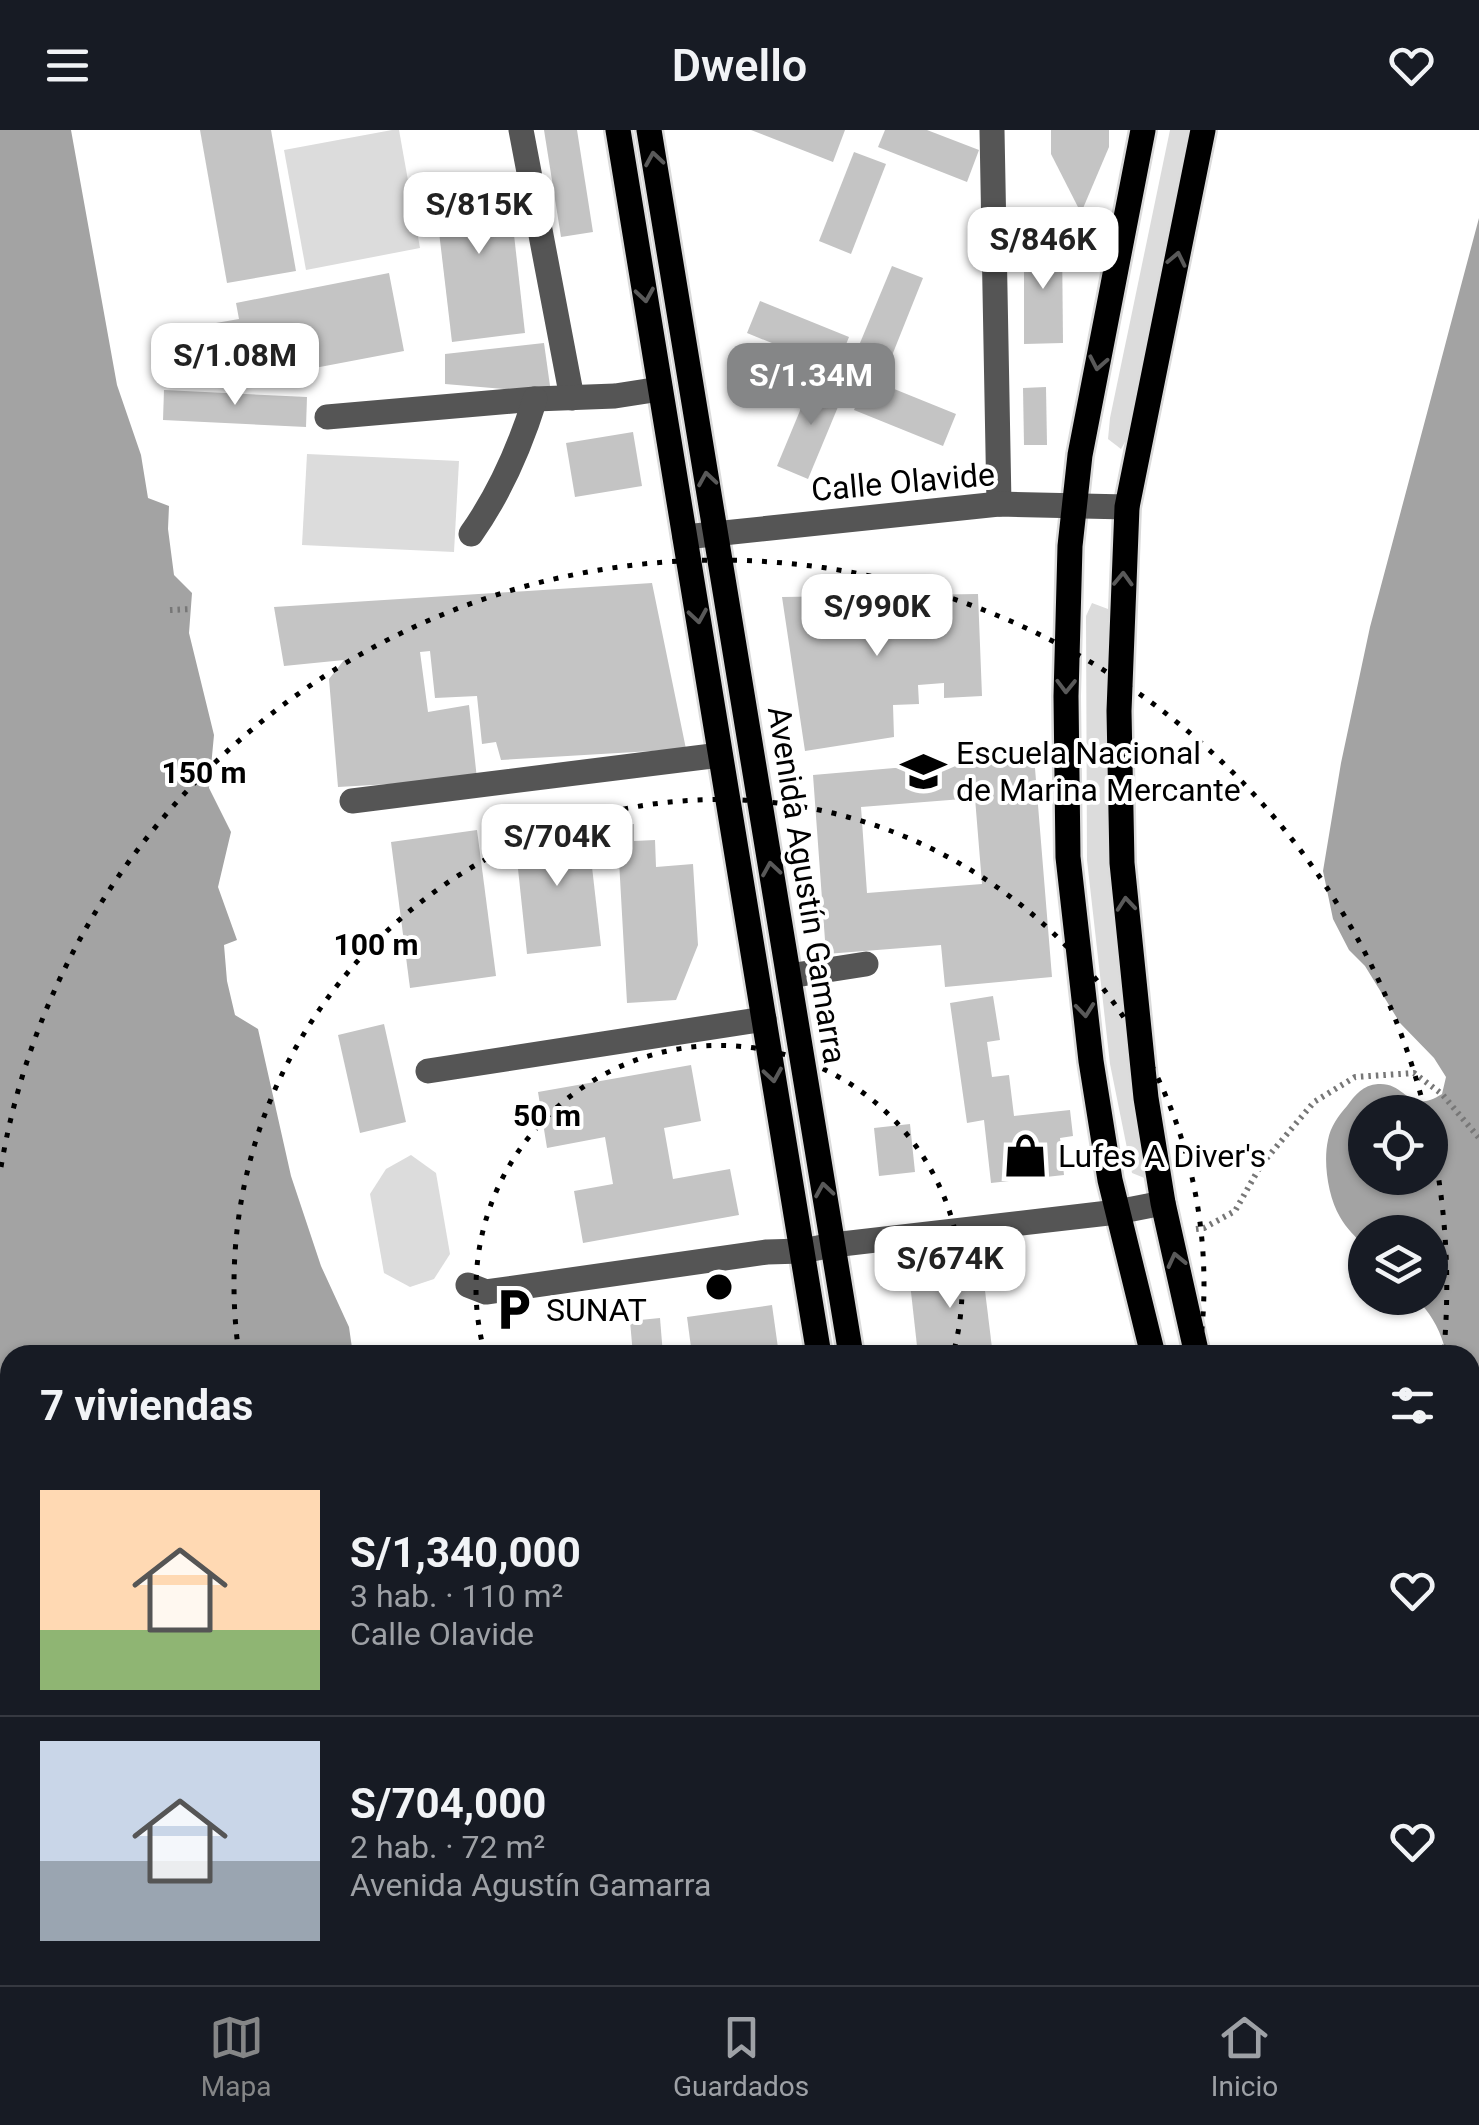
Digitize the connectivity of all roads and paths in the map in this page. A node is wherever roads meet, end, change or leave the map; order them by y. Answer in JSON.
{"nodes":[{"id":1,"x":521,"y":130,"type":"edge"},
{"id":2,"x":618,"y":130,"type":"edge"},
{"id":3,"x":649,"y":130,"type":"edge"},
{"id":4,"x":992,"y":130,"type":"edge"},
{"id":5,"x":1143,"y":130,"type":"edge"},
{"id":6,"x":1203,"y":130,"type":"edge"},
{"id":7,"x":660,"y":389,"type":"junction"},
{"id":8,"x":572,"y":398,"type":"junction"},
{"id":9,"x":535,"y":399,"type":"junction"},
{"id":10,"x":327,"y":417,"type":"dead end"},
{"id":11,"x":1000,"y":504,"type":"junction"},
{"id":12,"x":1073,"y":506,"type":"junction"},
{"id":13,"x":1127,"y":507,"type":"junction"},
{"id":14,"x":716,"y":533,"type":"junction"},
{"id":15,"x":471,"y":534,"type":"dead end"},
{"id":16,"x":685,"y":537,"type":"junction"},
{"id":17,"x":192,"y":609,"type":"dead end"},
{"id":18,"x":170,"y":610,"type":"dead end"},
{"id":19,"x":720,"y":754,"type":"junction"},
{"id":20,"x":352,"y":801,"type":"dead end"},
{"id":21,"x":866,"y":964,"type":"dead end"},
{"id":22,"x":789,"y":976,"type":"junction"},
{"id":23,"x":764,"y":1019,"type":"junction"},
{"id":24,"x":428,"y":1071,"type":"dead end"},
{"id":25,"x":1479,"y":1138,"type":"edge"},
{"id":26,"x":1163,"y":1203,"type":"junction"},
{"id":27,"x":1117,"y":1212,"type":"junction"},
{"id":28,"x":1193,"y":1214,"type":"dead end"},
{"id":29,"x":833,"y":1245,"type":"junction"},
{"id":30,"x":802,"y":1251,"type":"junction"},
{"id":31,"x":468,"y":1285,"type":"dead end"},
{"id":32,"x":817,"y":1345,"type":"edge"},
{"id":33,"x":849,"y":1345,"type":"edge"},
{"id":34,"x":1150,"y":1345,"type":"edge"},
{"id":35,"x":1195,"y":1345,"type":"edge"}],
"edges":[{"from":1,"to":8,"type":"street"},
{"from":2,"to":7,"type":"main road","name":"Avenida Agustín Gamarra","one_way":true},
{"from":14,"to":3,"type":"main road","name":"Avenida Agustín Gamarra","one_way":true},
{"from":4,"to":11,"type":"street"},
{"from":5,"to":12,"type":"main road","one_way":true},
{"from":13,"to":6,"type":"main road","one_way":true},
{"from":7,"to":8,"type":"street"},
{"from":7,"to":16,"type":"main road","name":"Avenida Agustín Gamarra"},
{"from":8,"to":9,"type":"street"},
{"from":9,"to":10,"type":"street"},
{"from":9,"to":15,"type":"street"},
{"from":11,"to":12,"type":"street","name":"Calle Olavide"},
{"from":11,"to":14,"type":"street","name":"Calle Olavide"},
{"from":12,"to":13,"type":"street","name":"Calle Olavide"},
{"from":12,"to":27,"type":"main road","one_way":true},
{"from":26,"to":13,"type":"main road","one_way":true},
{"from":14,"to":16,"type":"street","name":"Calle Olavide"},
{"from":22,"to":14,"type":"main road","name":"Avenida Agustín Gamarra","one_way":true},
{"from":16,"to":19,"type":"main road","name":"Avenida Agustín Gamarra","one_way":true},
{"from":17,"to":18,"type":"path"},
{"from":19,"to":20,"type":"street"},
{"from":19,"to":23,"type":"main road","name":"Avenida Agustín Gamarra"},
{"from":21,"to":22,"type":"street"},
{"from":29,"to":22,"type":"main road","name":"Avenida Agustín Gamarra","one_way":true},
{"from":23,"to":24,"type":"street"},
{"from":23,"to":30,"type":"main road","name":"Avenida Agustín Gamarra","one_way":true},
{"from":25,"to":28,"type":"path"},
{"from":26,"to":27,"type":"street"},
{"from":35,"to":26,"type":"main road","one_way":true},
{"from":27,"to":29,"type":"street"},
{"from":27,"to":34,"type":"main road"},
{"from":29,"to":30,"type":"street"},
{"from":29,"to":33,"type":"main road","name":"Avenida Agustín Gamarra"},
{"from":30,"to":31,"type":"street"},
{"from":30,"to":32,"type":"main road","name":"Avenida Agustín Gamarra"}]}
